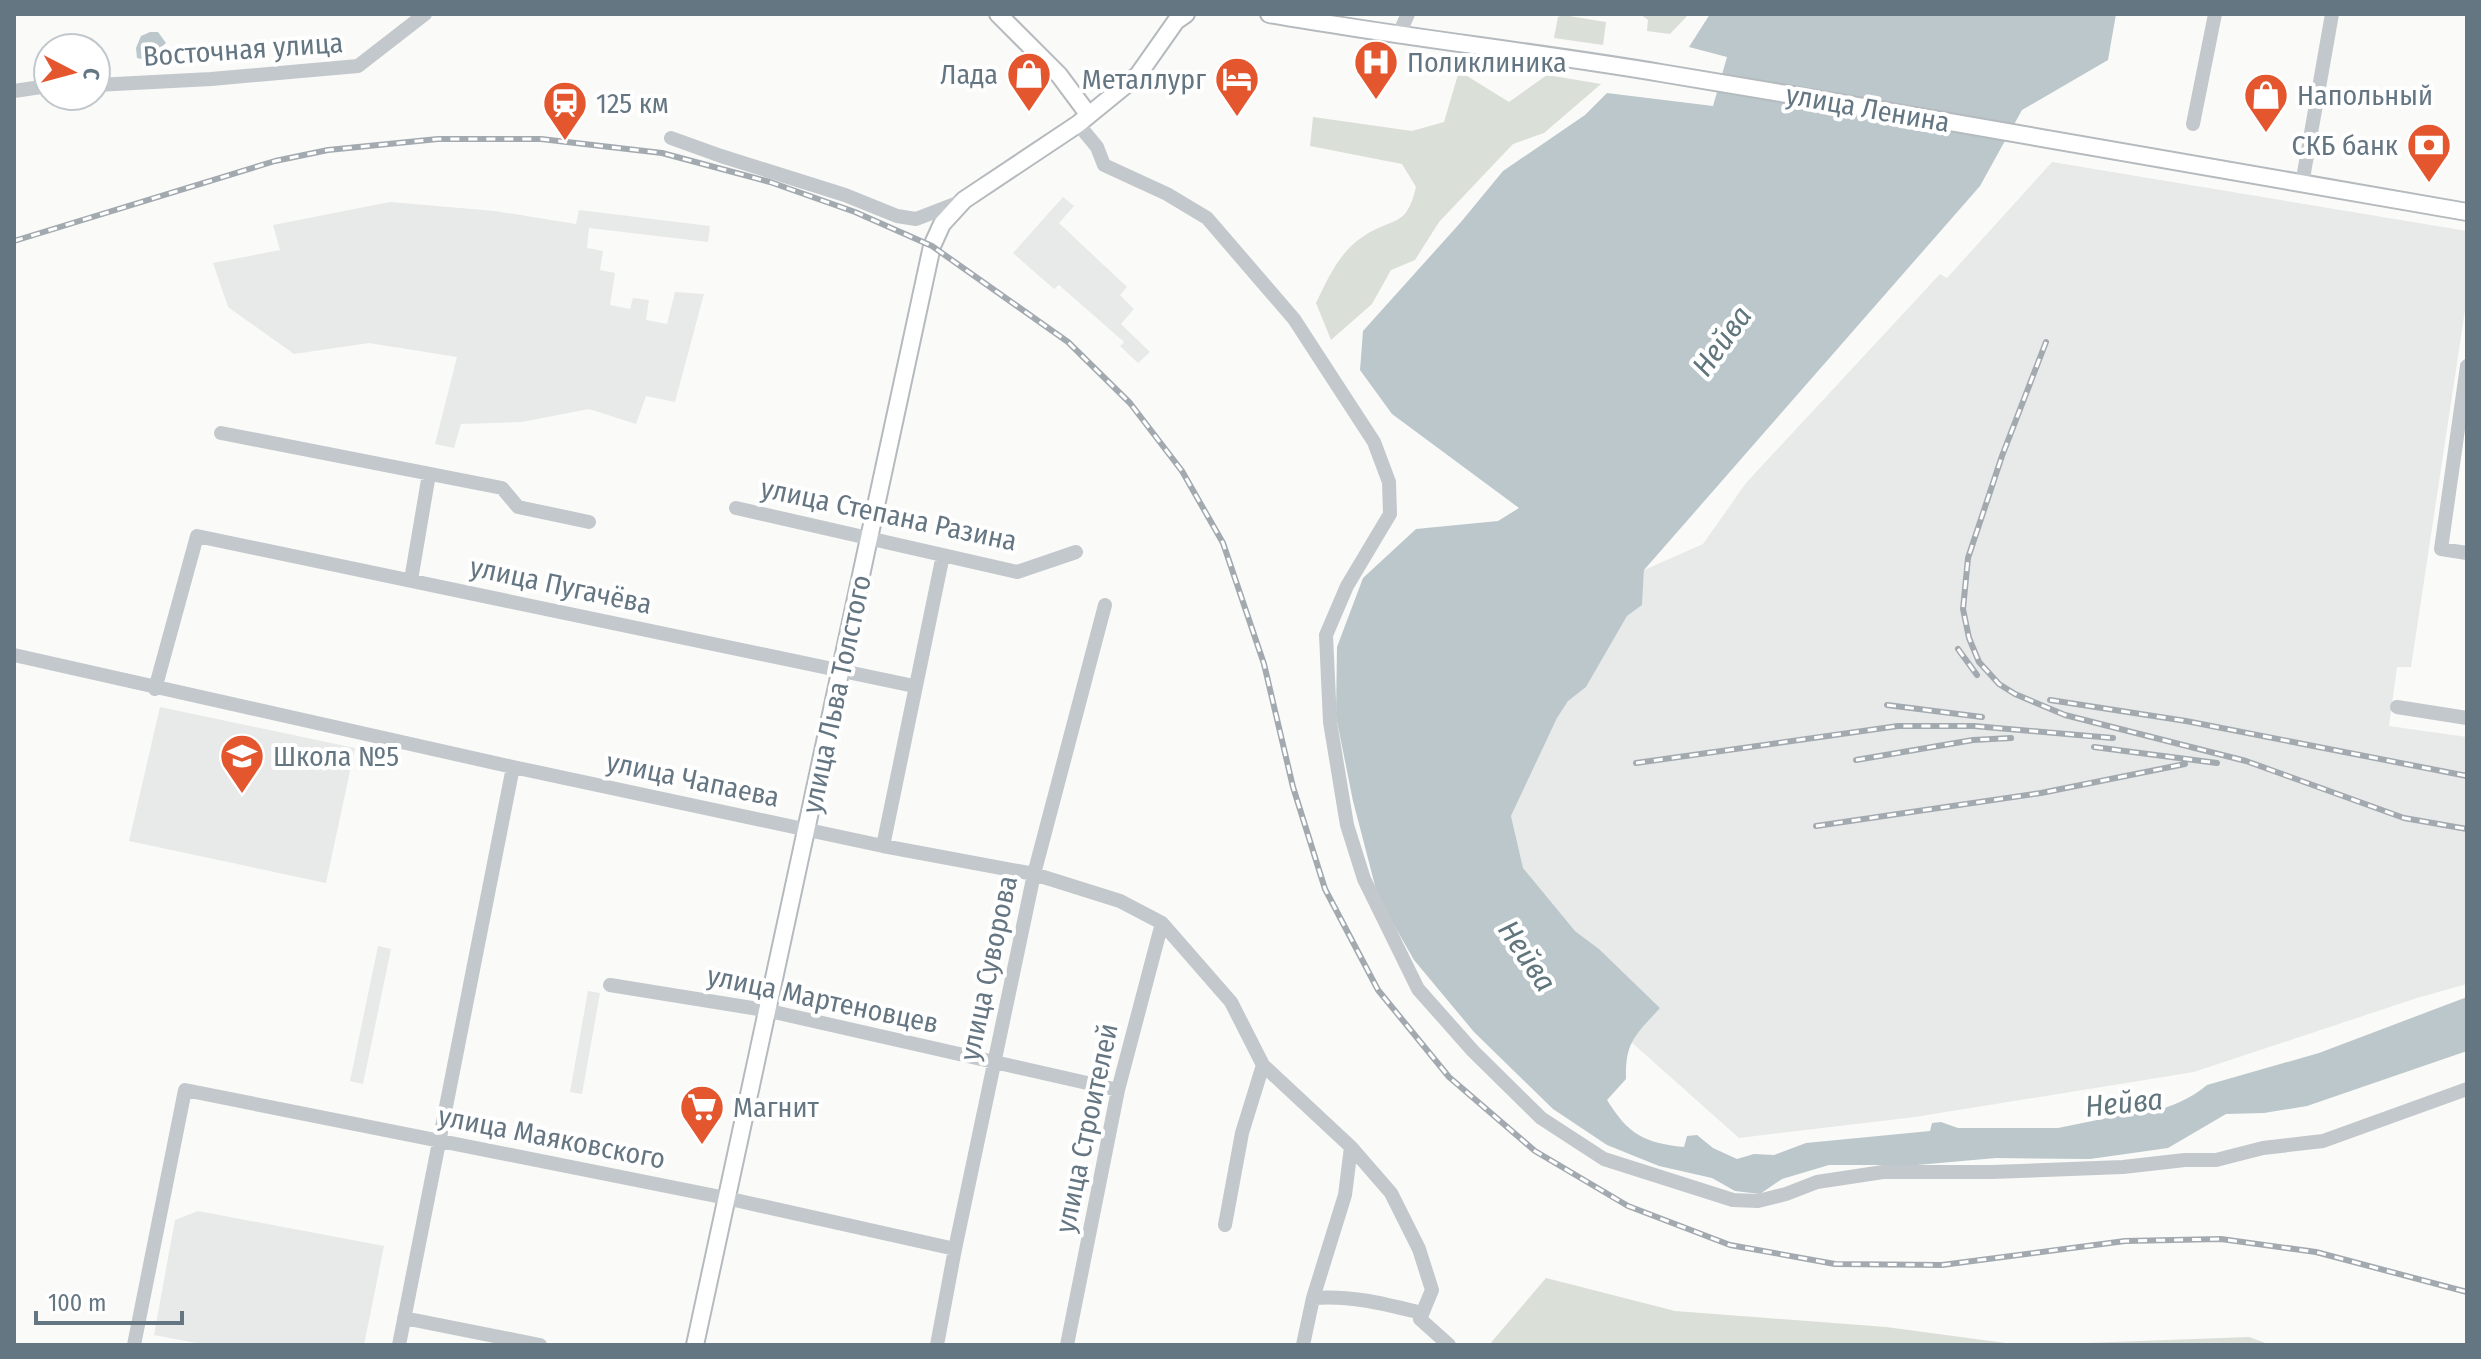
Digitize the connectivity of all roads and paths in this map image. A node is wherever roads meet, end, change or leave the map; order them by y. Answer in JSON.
{"nodes":[{"id":1,"x":425,"y":14,"type":"edge"},
{"id":2,"x":998,"y":14,"type":"edge"},
{"id":3,"x":1269,"y":14,"type":"edge"},
{"id":4,"x":1408,"y":14,"type":"edge"},
{"id":5,"x":2215,"y":14,"type":"edge"},
{"id":6,"x":2332,"y":14,"type":"edge"},
{"id":7,"x":1184,"y":15,"type":"edge"},
{"id":8,"x":1398,"y":36,"type":"junction"},
{"id":9,"x":112,"y":84,"type":"edge"},
{"id":10,"x":1083,"y":119,"type":"junction"},
{"id":11,"x":2193,"y":124,"type":"dead end"},
{"id":12,"x":671,"y":138,"type":"dead end"},
{"id":13,"x":2302,"y":184,"type":"junction"},
{"id":14,"x":964,"y":200,"type":"junction"},
{"id":15,"x":2467,"y":212,"type":"edge"},
{"id":16,"x":2467,"y":366,"type":"edge"},
{"id":17,"x":221,"y":433,"type":"dead end"},
{"id":18,"x":429,"y":474,"type":"junction"},
{"id":19,"x":736,"y":508,"type":"dead end"},
{"id":20,"x":589,"y":522,"type":"dead end"},
{"id":21,"x":871,"y":538,"type":"junction"},
{"id":22,"x":1076,"y":552,"type":"dead end"},
{"id":23,"x":2467,"y":553,"type":"edge"},
{"id":24,"x":943,"y":555,"type":"junction"},
{"id":25,"x":411,"y":580,"type":"junction"},
{"id":26,"x":1105,"y":605,"type":"dead end"},
{"id":27,"x":14,"y":655,"type":"edge"},
{"id":28,"x":841,"y":671,"type":"junction"},
{"id":29,"x":914,"y":686,"type":"junction"},
{"id":30,"x":155,"y":689,"type":"junction"},
{"id":31,"x":2397,"y":707,"type":"dead end"},
{"id":32,"x":2467,"y":718,"type":"edge"},
{"id":33,"x":513,"y":767,"type":"junction"},
{"id":34,"x":806,"y":830,"type":"junction"},
{"id":35,"x":883,"y":846,"type":"junction"},
{"id":36,"x":1034,"y":874,"type":"junction"},
{"id":37,"x":1162,"y":923,"type":"junction"},
{"id":38,"x":610,"y":985,"type":"dead end"},
{"id":39,"x":765,"y":1010,"type":"junction"},
{"id":40,"x":994,"y":1063,"type":"junction"},
{"id":41,"x":1263,"y":1065,"type":"junction"},
{"id":42,"x":2467,"y":1089,"type":"edge"},
{"id":43,"x":1118,"y":1090,"type":"junction"},
{"id":44,"x":439,"y":1141,"type":"junction"},
{"id":45,"x":1351,"y":1147,"type":"junction"},
{"id":46,"x":726,"y":1198,"type":"junction"},
{"id":47,"x":1225,"y":1225,"type":"dead end"},
{"id":48,"x":955,"y":1249,"type":"junction"},
{"id":49,"x":1313,"y":1298,"type":"junction"},
{"id":50,"x":1422,"y":1313,"type":"junction"},
{"id":51,"x":404,"y":1318,"type":"junction"},
{"id":52,"x":134,"y":1345,"type":"edge"},
{"id":53,"x":399,"y":1345,"type":"edge"},
{"id":54,"x":540,"y":1345,"type":"edge"},
{"id":55,"x":695,"y":1345,"type":"edge"},
{"id":56,"x":937,"y":1345,"type":"edge"},
{"id":57,"x":1067,"y":1345,"type":"edge"},
{"id":58,"x":1303,"y":1345,"type":"edge"},
{"id":59,"x":1449,"y":1345,"type":"edge"}],
"edges":[{"from":1,"to":9,"type":"street","name":"Восточная улица"},
{"from":2,"to":10,"type":"main road"},
{"from":3,"to":8,"type":"main road","name":"улица Ленина"},
{"from":4,"to":8,"type":"street"},
{"from":5,"to":11,"type":"street"},
{"from":6,"to":13,"type":"street"},
{"from":7,"to":10,"type":"main road"},
{"from":8,"to":13,"type":"main road","name":"улица Ленина"},
{"from":10,"to":14,"type":"main road","name":"улица Льва Толстого"},
{"from":10,"to":42,"type":"street"},
{"from":12,"to":14,"type":"street"},
{"from":13,"to":15,"type":"main road","name":"улица Ленина"},
{"from":14,"to":21,"type":"main road","name":"улица Льва Толстого"},
{"from":16,"to":23,"type":"street"},
{"from":17,"to":18,"type":"street"},
{"from":18,"to":20,"type":"street"},
{"from":18,"to":25,"type":"street"},
{"from":19,"to":21,"type":"street","name":"улица Степана Разина"},
{"from":21,"to":24,"type":"street","name":"улица Степана Разина"},
{"from":21,"to":28,"type":"main road","name":"улица Льва Толстого"},
{"from":22,"to":24,"type":"street","name":"улица Степана Разина"},
{"from":24,"to":29,"type":"street"},
{"from":25,"to":28,"type":"street","name":"улица Пугачёва"},
{"from":25,"to":30,"type":"street","name":"улица Пугачёва"},
{"from":26,"to":36,"type":"street","name":"улица Суворова"},
{"from":27,"to":30,"type":"street","name":"улица Чапаева"},
{"from":28,"to":29,"type":"street","name":"улица Пугачёва"},
{"from":28,"to":34,"type":"main road","name":"улица Льва Толстого"},
{"from":29,"to":35,"type":"street"},
{"from":30,"to":33,"type":"street","name":"улица Чапаева"},
{"from":31,"to":32,"type":"street"},
{"from":33,"to":34,"type":"street","name":"улица Чапаева"},
{"from":33,"to":44,"type":"street"},
{"from":34,"to":35,"type":"street","name":"улица Чапаева"},
{"from":34,"to":39,"type":"main road","name":"улица Льва Толстого"},
{"from":35,"to":36,"type":"street","name":"улица Чапаева"},
{"from":36,"to":37,"type":"street","name":"улица Чапаева"},
{"from":36,"to":40,"type":"street","name":"улица Суворова"},
{"from":37,"to":41,"type":"street","name":"улица Чапаева"},
{"from":37,"to":43,"type":"street","name":"улица Строителей"},
{"from":38,"to":39,"type":"street","name":"улица Мартеновцев"},
{"from":39,"to":40,"type":"street","name":"улица Мартеновцев"},
{"from":39,"to":46,"type":"main road","name":"улица Льва Толстого"},
{"from":40,"to":43,"type":"street","name":"улица Мартеновцев"},
{"from":40,"to":48,"type":"street","name":"улица Суворова"},
{"from":41,"to":45,"type":"street","name":"улица Чапаева"},
{"from":41,"to":47,"type":"street"},
{"from":43,"to":57,"type":"street","name":"улица Строителей"},
{"from":44,"to":46,"type":"street","name":"улица Маяковского"},
{"from":44,"to":51,"type":"street"},
{"from":44,"to":52,"type":"street","name":"улица Маяковского"},
{"from":45,"to":49,"type":"street"},
{"from":45,"to":50,"type":"street","name":"улица Чапаева"},
{"from":46,"to":48,"type":"street","name":"улица Маяковского"},
{"from":46,"to":55,"type":"main road","name":"улица Льва Толстого"},
{"from":48,"to":56,"type":"street","name":"улица Суворова"},
{"from":49,"to":50,"type":"street"},
{"from":49,"to":58,"type":"street"},
{"from":50,"to":59,"type":"street"},
{"from":51,"to":53,"type":"street"},
{"from":51,"to":54,"type":"street"}]}
